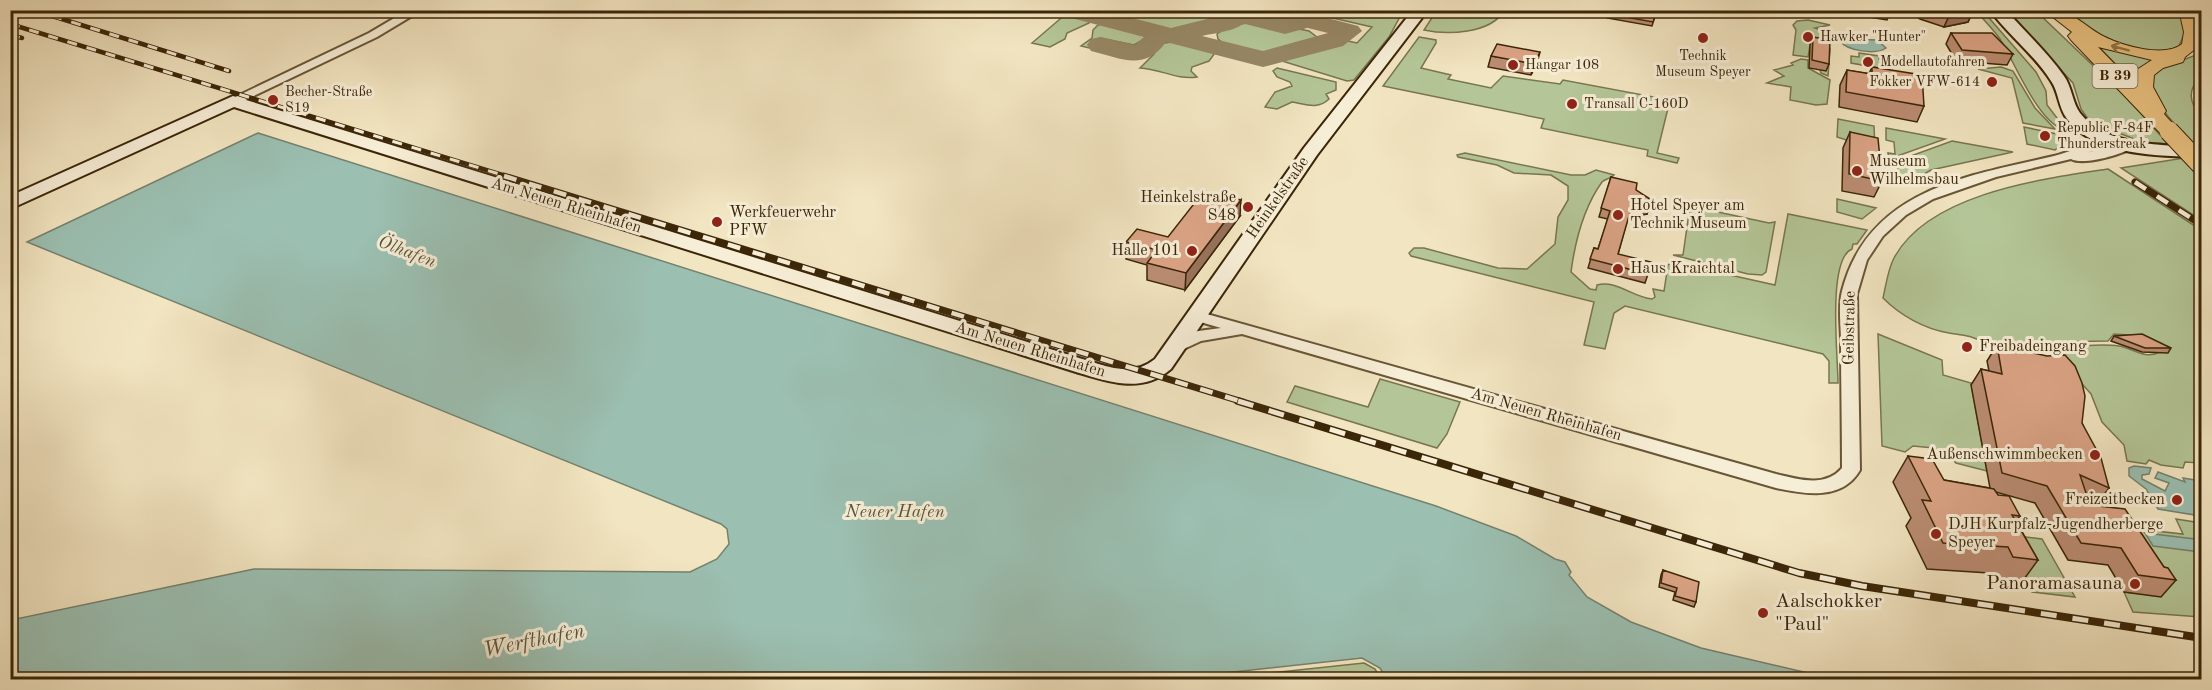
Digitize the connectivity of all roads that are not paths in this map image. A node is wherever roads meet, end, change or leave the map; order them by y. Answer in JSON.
{"nodes":[{"id":1,"x":417,"y":10,"type":"edge"},
{"id":2,"x":1421,"y":10,"type":"edge"},
{"id":3,"x":1997,"y":10,"type":"edge"},
{"id":4,"x":2055,"y":12,"type":"edge"},
{"id":5,"x":2193,"y":18,"type":"edge"},
{"id":6,"x":233,"y":101,"type":"junction"},
{"id":7,"x":2073,"y":116,"type":"junction"},
{"id":8,"x":2165,"y":128,"type":"junction"},
{"id":9,"x":2122,"y":142,"type":"junction"},
{"id":10,"x":2083,"y":150,"type":"junction"},
{"id":11,"x":2202,"y":152,"type":"edge"},
{"id":12,"x":2061,"y":158,"type":"junction"},
{"id":13,"x":2202,"y":166,"type":"edge"},
{"id":14,"x":10,"y":203,"type":"edge"},
{"id":15,"x":1196,"y":315,"type":"junction"},
{"id":16,"x":1254,"y":333,"type":"junction"},
{"id":17,"x":1173,"y":349,"type":"junction"},
{"id":18,"x":1133,"y":377,"type":"joint"},
{"id":19,"x":1839,"y":483,"type":"joint"}],
"edges":[{"from":1,"to":6,"type":"street"},
{"from":2,"to":15,"type":"street","name":"Heinkelstraße"},
{"from":3,"to":7,"type":"street"},
{"from":5,"to":4,"type":"main road","number":"B 39","one_way":true},
{"from":4,"to":8,"type":"main road","number":"B 39"},
{"from":5,"to":8,"type":"main road"},
{"from":6,"to":14,"type":"street"},
{"from":6,"to":18,"type":"street","name":"Am Neuen Rheinhafen"},
{"from":7,"to":9,"type":"street"},
{"from":7,"to":10,"type":"street"},
{"from":8,"to":13,"type":"main road","number":"B 39","bridge":true},
{"from":9,"to":10,"type":"street","name":"Geibstraße"},
{"from":9,"to":11,"type":"street","name":"Geibstraße"},
{"from":9,"to":12,"type":"street","name":"Geibstraße"},
{"from":10,"to":12,"type":"street","name":"Geibstraße"},
{"from":12,"to":19,"type":"street","name":"Geibstraße"},
{"from":15,"to":16,"type":"street","name":"Am Neuen Rheinhafen"},
{"from":15,"to":17,"type":"street","name":"Heinkelstraße"},
{"from":16,"to":17,"type":"street","name":"Am Neuen Rheinhafen"},
{"from":16,"to":19,"type":"street","name":"Am Neuen Rheinhafen"},
{"from":17,"to":18,"type":"street","name":"Heinkelstraße"}]}
